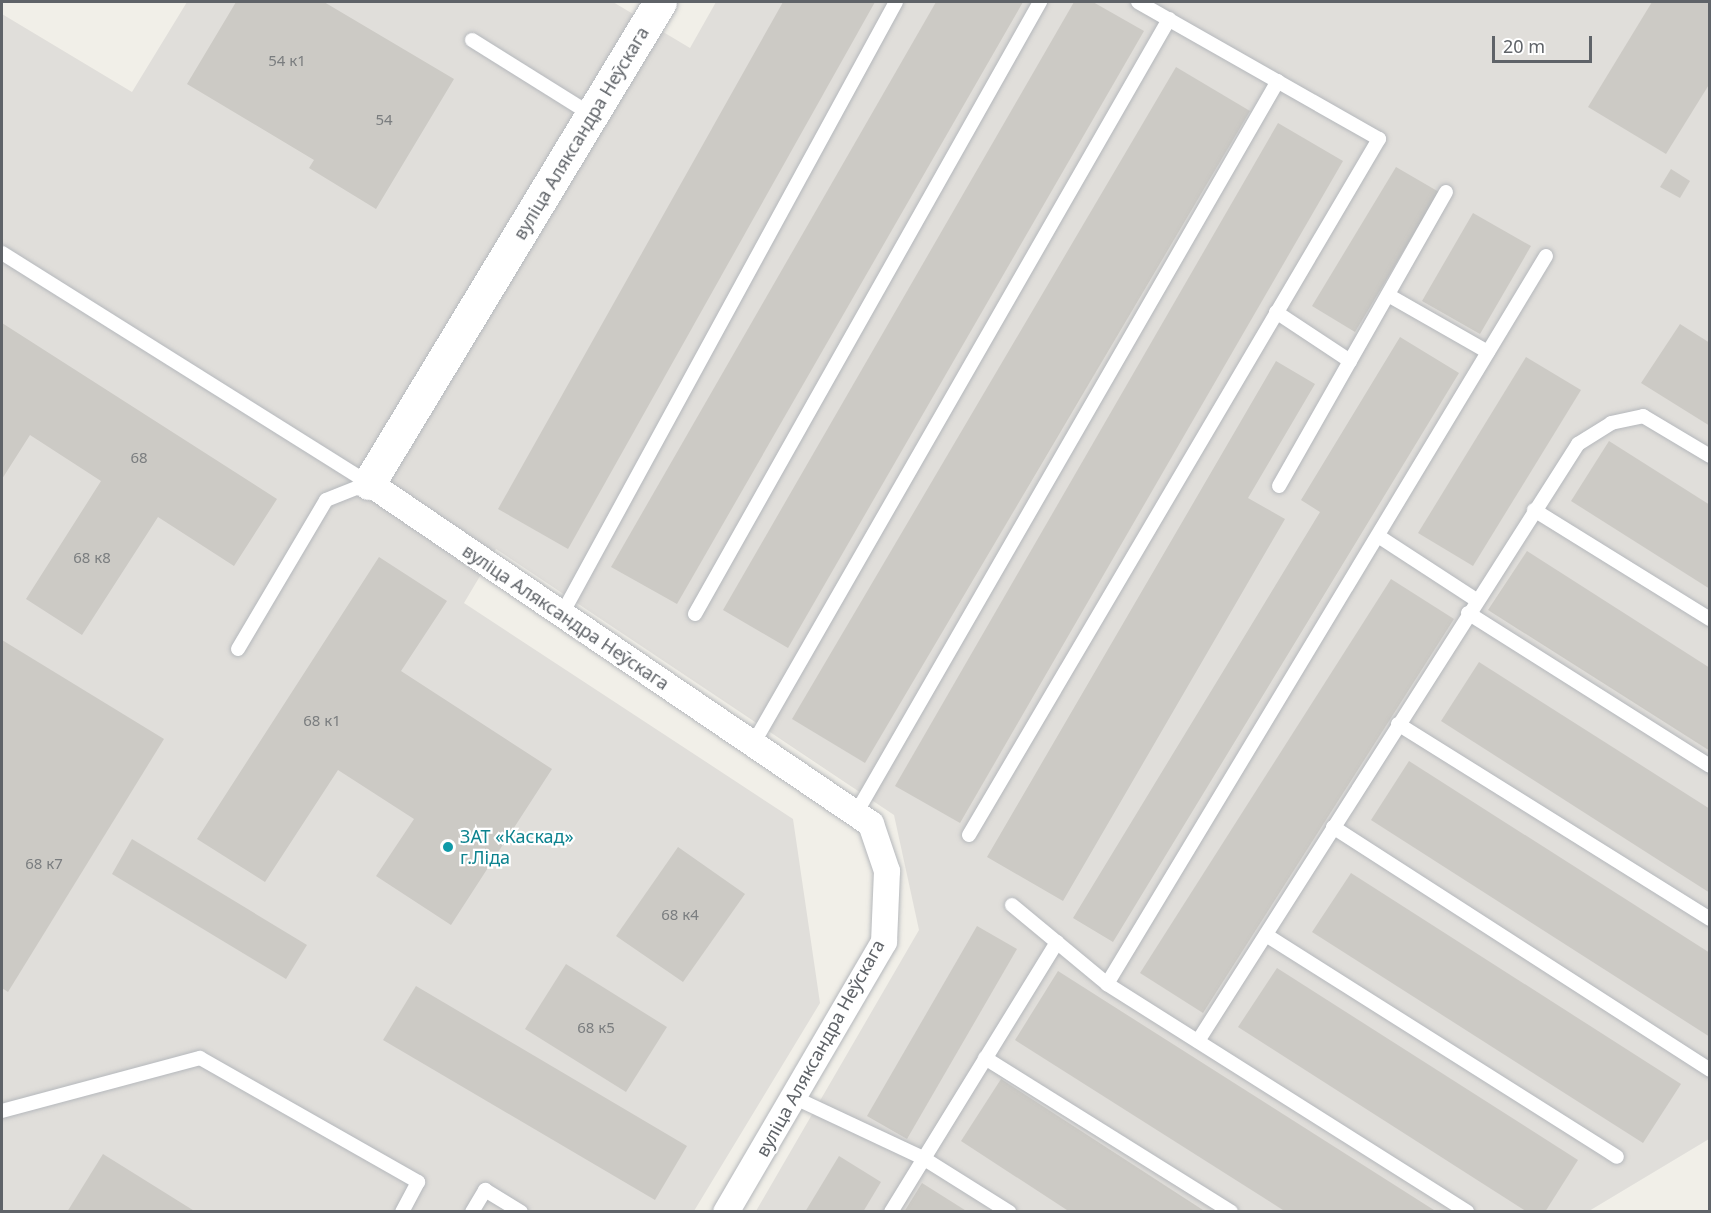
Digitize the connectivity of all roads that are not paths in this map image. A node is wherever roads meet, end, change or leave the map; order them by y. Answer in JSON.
{"nodes":[{"id":1,"x":660,"y":2,"type":"edge"},
{"id":2,"x":896,"y":2,"type":"edge"},
{"id":3,"x":1040,"y":2,"type":"edge"},
{"id":4,"x":1138,"y":2,"type":"edge"},
{"id":5,"x":1169,"y":19,"type":"junction"},
{"id":6,"x":472,"y":40,"type":"dead end"},
{"id":7,"x":1278,"y":81,"type":"junction"},
{"id":8,"x":592,"y":115,"type":"junction"},
{"id":9,"x":1446,"y":192,"type":"dead end"},
{"id":10,"x":2,"y":253,"type":"edge"},
{"id":11,"x":1546,"y":256,"type":"dead end"},
{"id":12,"x":1388,"y":295,"type":"junction"},
{"id":13,"x":1276,"y":312,"type":"junction"},
{"id":14,"x":1488,"y":352,"type":"junction"},
{"id":15,"x":1350,"y":361,"type":"junction"},
{"id":16,"x":1710,"y":456,"type":"edge"},
{"id":17,"x":369,"y":483,"type":"junction"},
{"id":18,"x":1279,"y":486,"type":"dead end"},
{"id":19,"x":1534,"y":510,"type":"junction"},
{"id":20,"x":1378,"y":536,"type":"junction"},
{"id":21,"x":1476,"y":600,"type":"junction"},
{"id":22,"x":1468,"y":613,"type":"junction"},
{"id":23,"x":562,"y":614,"type":"junction"},
{"id":24,"x":695,"y":614,"type":"dead end"},
{"id":25,"x":1710,"y":619,"type":"edge"},
{"id":26,"x":238,"y":648,"type":"dead end"},
{"id":27,"x":1398,"y":724,"type":"junction"},
{"id":28,"x":753,"y":744,"type":"junction"},
{"id":29,"x":1710,"y":766,"type":"edge"},
{"id":30,"x":855,"y":815,"type":"junction"},
{"id":31,"x":1333,"y":827,"type":"junction"},
{"id":32,"x":969,"y":835,"type":"dead end"},
{"id":33,"x":1012,"y":905,"type":"dead end"},
{"id":34,"x":1710,"y":919,"type":"edge"},
{"id":35,"x":1266,"y":935,"type":"junction"},
{"id":36,"x":1057,"y":942,"type":"junction"},
{"id":37,"x":1107,"y":984,"type":"junction"},
{"id":38,"x":1198,"y":1041,"type":"junction"},
{"id":39,"x":985,"y":1058,"type":"junction"},
{"id":40,"x":1710,"y":1070,"type":"edge"},
{"id":41,"x":793,"y":1097,"type":"junction"},
{"id":42,"x":2,"y":1111,"type":"edge"},
{"id":43,"x":1617,"y":1157,"type":"dead end"},
{"id":44,"x":923,"y":1158,"type":"junction"},
{"id":45,"x":402,"y":1212,"type":"edge"},
{"id":46,"x":472,"y":1212,"type":"edge"},
{"id":47,"x":520,"y":1212,"type":"edge"},
{"id":48,"x":726,"y":1212,"type":"edge"},
{"id":49,"x":891,"y":1212,"type":"edge"},
{"id":50,"x":1009,"y":1212,"type":"edge"},
{"id":51,"x":1231,"y":1212,"type":"edge"},
{"id":52,"x":1467,"y":1212,"type":"edge"}],
"edges":[{"from":1,"to":8,"type":"street","name":"вуліца Аляксандра Неўскага"},
{"from":2,"to":23,"type":"lane"},
{"from":3,"to":24,"type":"lane"},
{"from":4,"to":5,"type":"lane"},
{"from":5,"to":7,"type":"lane"},
{"from":5,"to":28,"type":"lane"},
{"from":6,"to":8,"type":"lane"},
{"from":7,"to":13,"type":"lane"},
{"from":7,"to":30,"type":"lane"},
{"from":8,"to":17,"type":"street","name":"вуліца Аляксандра Неўскага"},
{"from":9,"to":12,"type":"lane"},
{"from":10,"to":17,"type":"lane"},
{"from":11,"to":14,"type":"lane"},
{"from":12,"to":14,"type":"lane"},
{"from":12,"to":15,"type":"lane"},
{"from":13,"to":15,"type":"lane"},
{"from":13,"to":32,"type":"lane"},
{"from":14,"to":20,"type":"lane"},
{"from":15,"to":18,"type":"lane"},
{"from":16,"to":19,"type":"lane"},
{"from":17,"to":23,"type":"street","name":"вуліца Аляксандра Неўскага"},
{"from":17,"to":26,"type":"lane"},
{"from":19,"to":21,"type":"lane"},
{"from":19,"to":25,"type":"lane"},
{"from":20,"to":21,"type":"lane"},
{"from":20,"to":37,"type":"lane"},
{"from":21,"to":22,"type":"lane"},
{"from":22,"to":27,"type":"lane"},
{"from":22,"to":29,"type":"lane"},
{"from":23,"to":28,"type":"street","name":"вуліца Аляксандра Неўскага"},
{"from":27,"to":31,"type":"lane"},
{"from":27,"to":34,"type":"lane"},
{"from":28,"to":30,"type":"street","name":"вуліца Аляксандра Неўскага"},
{"from":30,"to":41,"type":"street","name":"вуліца Аляксандра Неўскага"},
{"from":31,"to":35,"type":"lane"},
{"from":31,"to":40,"type":"lane"},
{"from":33,"to":36,"type":"lane"},
{"from":35,"to":38,"type":"lane"},
{"from":35,"to":43,"type":"lane"},
{"from":36,"to":37,"type":"lane"},
{"from":36,"to":39,"type":"lane"},
{"from":37,"to":38,"type":"lane"},
{"from":38,"to":52,"type":"lane"},
{"from":39,"to":44,"type":"lane"},
{"from":39,"to":51,"type":"lane"},
{"from":41,"to":44,"type":"lane"},
{"from":41,"to":48,"type":"street","name":"вуліца Аляксандра Неўскага"},
{"from":42,"to":45,"type":"lane"},
{"from":44,"to":49,"type":"lane"},
{"from":44,"to":50,"type":"lane"},
{"from":46,"to":47,"type":"lane"}]}
